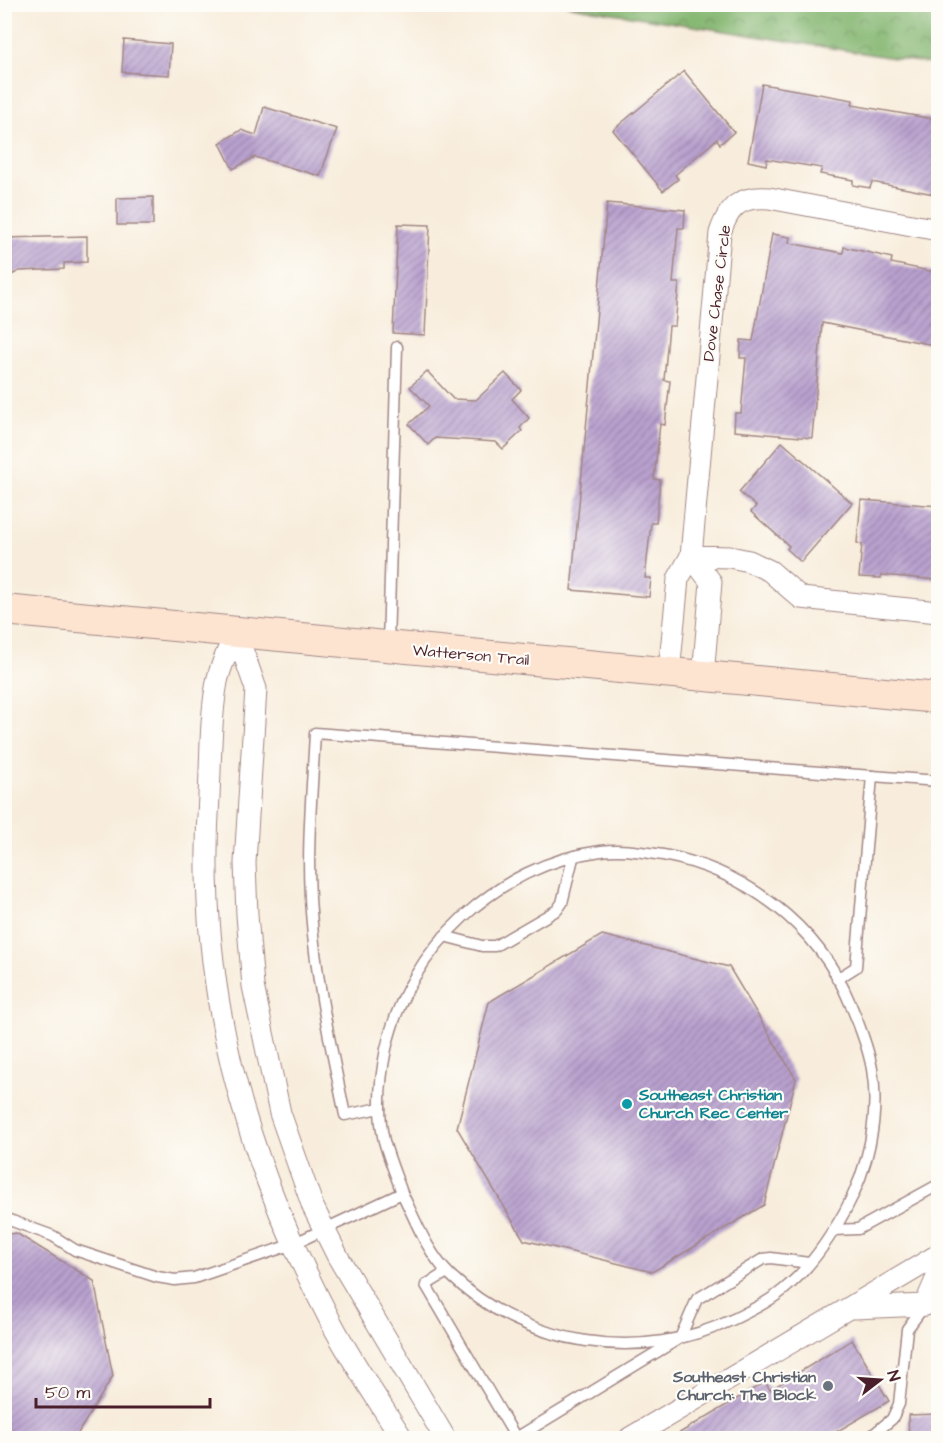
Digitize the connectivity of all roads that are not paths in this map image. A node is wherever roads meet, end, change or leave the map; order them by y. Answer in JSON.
{"nodes":[{"id":1,"x":939,"y":230,"type":"edge"},
{"id":2,"x":397,"y":347,"type":"dead end"},
{"id":3,"x":691,"y":556,"type":"junction"},
{"id":4,"x":4,"y":610,"type":"edge"},
{"id":5,"x":939,"y":612,"type":"edge"},
{"id":6,"x":236,"y":632,"type":"junction"},
{"id":7,"x":388,"y":647,"type":"junction"},
{"id":8,"x":669,"y":673,"type":"junction"},
{"id":9,"x":703,"y":676,"type":"junction"},
{"id":10,"x":939,"y":698,"type":"edge"},
{"id":11,"x":872,"y":776,"type":"junction"},
{"id":12,"x":939,"y":781,"type":"edge"},
{"id":13,"x":573,"y":858,"type":"junction"},
{"id":14,"x":444,"y":936,"type":"junction"},
{"id":15,"x":837,"y":978,"type":"junction"},
{"id":16,"x":380,"y":1107,"type":"junction"},
{"id":17,"x":939,"y":1185,"type":"edge"},
{"id":18,"x":402,"y":1193,"type":"junction"},
{"id":19,"x":4,"y":1218,"type":"edge"},
{"id":20,"x":325,"y":1230,"type":"junction"},
{"id":21,"x":834,"y":1230,"type":"junction"},
{"id":22,"x":293,"y":1244,"type":"junction"},
{"id":23,"x":939,"y":1255,"type":"edge"},
{"id":24,"x":809,"y":1263,"type":"junction"},
{"id":25,"x":447,"y":1272,"type":"junction"},
{"id":26,"x":939,"y":1275,"type":"edge"},
{"id":27,"x":934,"y":1304,"type":"edge"},
{"id":28,"x":851,"y":1308,"type":"junction"},
{"id":29,"x":680,"y":1338,"type":"junction"},
{"id":30,"x":402,"y":1438,"type":"edge"},
{"id":31,"x":446,"y":1438,"type":"edge"},
{"id":32,"x":630,"y":1438,"type":"edge"},
{"id":33,"x":869,"y":1438,"type":"edge"}],
"edges":[{"from":1,"to":3,"type":"street","name":"Dove Chase Circle"},
{"from":2,"to":7,"type":"lane"},
{"from":3,"to":5,"type":"street"},
{"from":3,"to":8,"type":"street","name":"Dove Chase Circle"},
{"from":3,"to":9,"type":"street"},
{"from":4,"to":6,"type":"main road","name":"Watterson Trail"},
{"from":6,"to":7,"type":"main road","name":"Watterson Trail"},
{"from":6,"to":20,"type":"street"},
{"from":6,"to":22,"type":"street"},
{"from":7,"to":8,"type":"main road","name":"Watterson Trail"},
{"from":8,"to":9,"type":"main road","name":"Watterson Trail"},
{"from":9,"to":10,"type":"main road","name":"Watterson Trail"},
{"from":11,"to":12,"type":"lane"},
{"from":11,"to":15,"type":"lane"},
{"from":11,"to":16,"type":"lane"},
{"from":13,"to":14,"type":"lane"},
{"from":13,"to":14,"type":"lane"},
{"from":13,"to":15,"type":"lane"},
{"from":14,"to":16,"type":"lane"},
{"from":15,"to":21,"type":"lane"},
{"from":16,"to":18,"type":"lane"},
{"from":17,"to":21,"type":"lane"},
{"from":18,"to":20,"type":"lane"},
{"from":18,"to":25,"type":"lane"},
{"from":19,"to":22,"type":"lane"},
{"from":20,"to":22,"type":"lane"},
{"from":20,"to":31,"type":"street"},
{"from":21,"to":24,"type":"lane"},
{"from":22,"to":30,"type":"street"},
{"from":23,"to":28,"type":"street"},
{"from":24,"to":29,"type":"lane"},
{"from":24,"to":29,"type":"lane"},
{"from":25,"to":29,"type":"lane"},
{"from":25,"to":29,"type":"lane"},
{"from":26,"to":27,"type":"street"},
{"from":27,"to":28,"type":"street"},
{"from":27,"to":33,"type":"lane"},
{"from":28,"to":32,"type":"street"}]}
